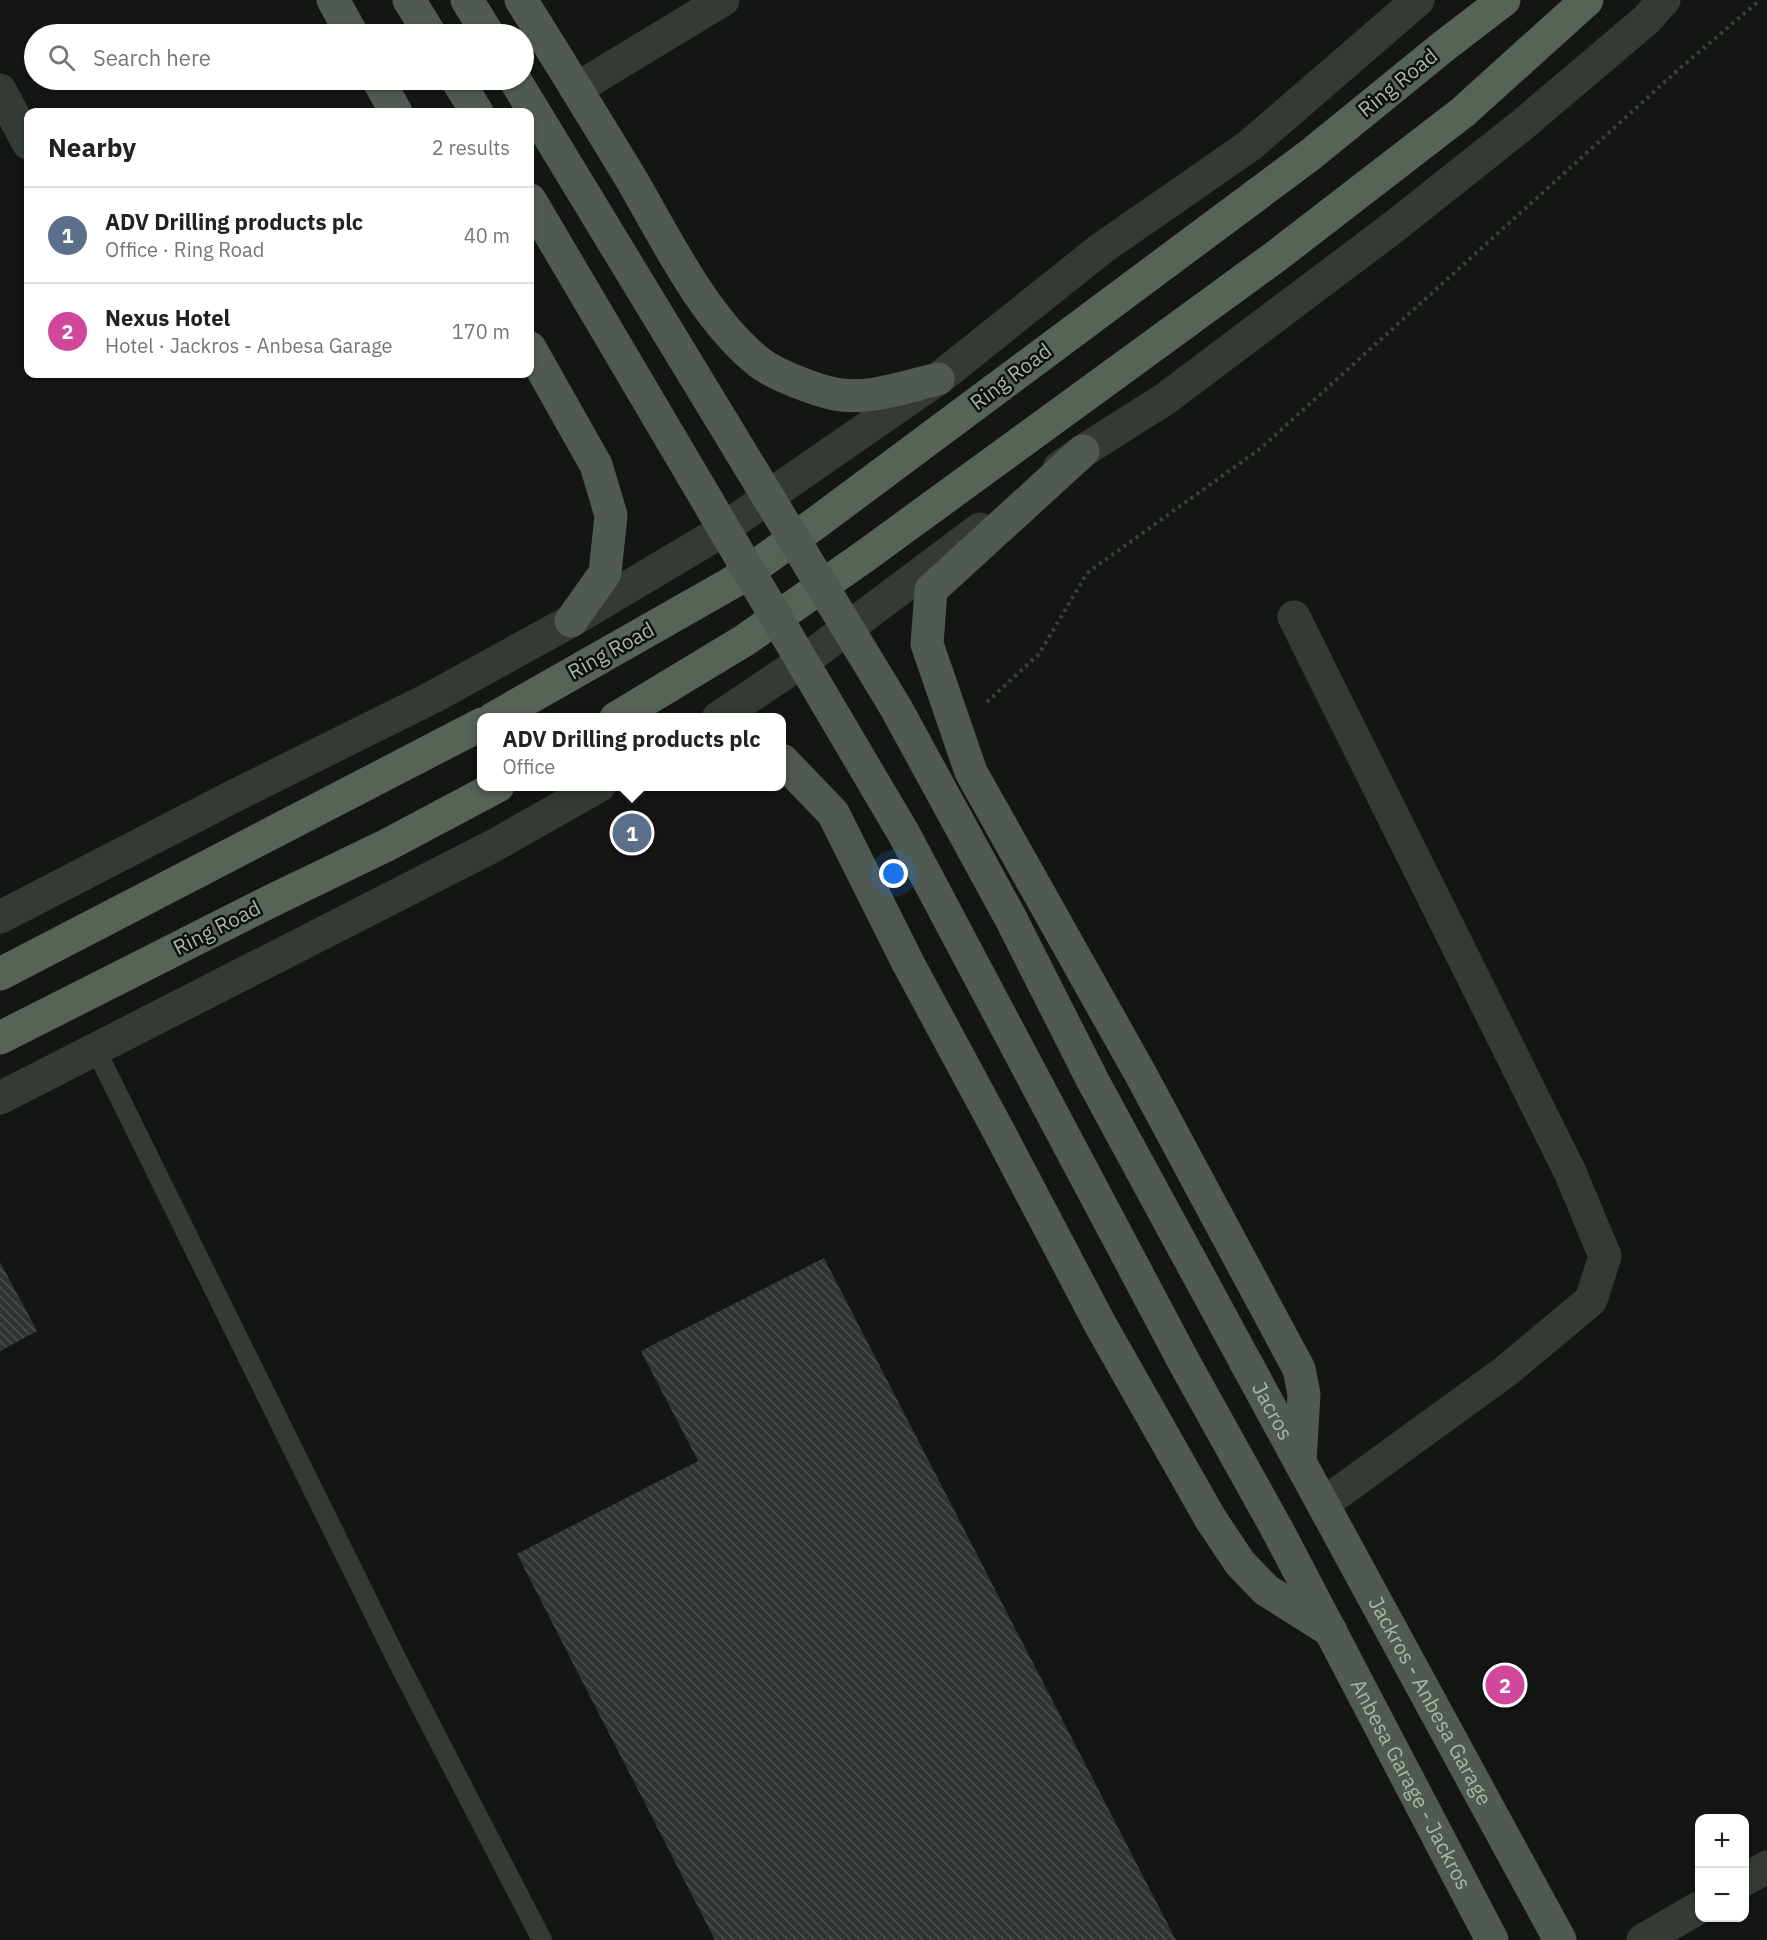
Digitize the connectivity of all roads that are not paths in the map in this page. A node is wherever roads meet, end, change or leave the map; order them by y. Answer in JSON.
{"nodes":[{"id":1,"x":333,"y":0,"type":"edge"},
{"id":2,"x":408,"y":0,"type":"edge"},
{"id":3,"x":467,"y":0,"type":"edge"},
{"id":4,"x":521,"y":0,"type":"edge"},
{"id":5,"x":723,"y":0,"type":"edge"},
{"id":6,"x":1418,"y":0,"type":"edge"},
{"id":7,"x":1504,"y":0,"type":"edge"},
{"id":8,"x":1587,"y":0,"type":"edge"},
{"id":9,"x":1664,"y":0,"type":"edge"},
{"id":10,"x":346,"y":24,"type":"edge"},
{"id":11,"x":424,"y":24,"type":"edge"},
{"id":12,"x":482,"y":24,"type":"edge"},
{"id":13,"x":576,"y":89,"type":"junction"},
{"id":14,"x":0,"y":90,"type":"edge"},
{"id":15,"x":384,"y":90,"type":"edge"},
{"id":16,"x":463,"y":90,"type":"edge"},
{"id":17,"x":521,"y":90,"type":"edge"},
{"id":18,"x":394,"y":108,"type":"edge"},
{"id":19,"x":474,"y":108,"type":"edge"},
{"id":20,"x":532,"y":108,"type":"edge"},
{"id":21,"x":534,"y":111,"type":"edge"},
{"id":22,"x":24,"y":135,"type":"edge"},
{"id":23,"x":534,"y":207,"type":"edge"},
{"id":24,"x":534,"y":355,"type":"edge"},
{"id":25,"x":938,"y":379,"type":"junction"},
{"id":26,"x":1083,"y":451,"type":"junction"},
{"id":27,"x":1294,"y":617,"type":"dead end"},
{"id":28,"x":571,"y":621,"type":"junction"},
{"id":29,"x":501,"y":713,"type":"edge"},
{"id":30,"x":623,"y":713,"type":"edge"},
{"id":31,"x":724,"y":713,"type":"edge"},
{"id":32,"x":477,"y":727,"type":"edge"},
{"id":33,"x":786,"y":764,"type":"edge"},
{"id":34,"x":489,"y":791,"type":"edge"},
{"id":35,"x":590,"y":791,"type":"edge"},
{"id":36,"x":0,"y":917,"type":"edge"},
{"id":37,"x":0,"y":974,"type":"edge"},
{"id":38,"x":0,"y":1038,"type":"edge"},
{"id":39,"x":96,"y":1050,"type":"junction"},
{"id":40,"x":0,"y":1098,"type":"edge"},
{"id":41,"x":1300,"y":1462,"type":"junction"},
{"id":42,"x":1323,"y":1504,"type":"junction"},
{"id":43,"x":1331,"y":1630,"type":"junction"},
{"id":44,"x":1767,"y":1867,"type":"edge"},
{"id":45,"x":1749,"y":1877,"type":"edge"},
{"id":46,"x":1695,"y":1909,"type":"edge"},
{"id":47,"x":542,"y":1940,"type":"edge"},
{"id":48,"x":1492,"y":1940,"type":"edge"},
{"id":49,"x":1560,"y":1940,"type":"edge"},
{"id":50,"x":1643,"y":1940,"type":"edge"}],
"edges":[{"from":1,"to":10,"type":"main road"},
{"from":2,"to":11,"type":"main road"},
{"from":3,"to":12,"type":"main road"},
{"from":4,"to":13,"type":"main road"},
{"from":5,"to":13,"type":"street"},
{"from":6,"to":25,"type":"street"},
{"from":7,"to":29,"type":"highway","name":"Ring Road"},
{"from":8,"to":30,"type":"highway"},
{"from":9,"to":26,"type":"street"},
{"from":13,"to":25,"type":"main road"},
{"from":14,"to":22,"type":"street"},
{"from":15,"to":18,"type":"main road"},
{"from":16,"to":19,"type":"main road"},
{"from":17,"to":20,"type":"main road","name":"Jacros","bridge":true},
{"from":21,"to":41,"type":"main road","name":"Jacros","bridge":true},
{"from":23,"to":43,"type":"main road","bridge":true},
{"from":24,"to":28,"type":"main road"},
{"from":25,"to":28,"type":"street"},
{"from":26,"to":31,"type":"street"},
{"from":26,"to":41,"type":"main road"},
{"from":27,"to":42,"type":"street"},
{"from":28,"to":36,"type":"street"},
{"from":32,"to":37,"type":"highway"},
{"from":33,"to":43,"type":"main road"},
{"from":34,"to":38,"type":"highway","name":"Ring Road"},
{"from":35,"to":39,"type":"street"},
{"from":39,"to":40,"type":"street"},
{"from":39,"to":47,"type":"lane"},
{"from":41,"to":42,"type":"main road","name":"Jackros - Anbesa Garage"},
{"from":42,"to":49,"type":"main road","name":"Jackros - Anbesa Garage"},
{"from":43,"to":48,"type":"main road","name":"Anbesa Garage - Jackros"},
{"from":44,"to":45,"type":"street"},
{"from":46,"to":50,"type":"street"}]}
